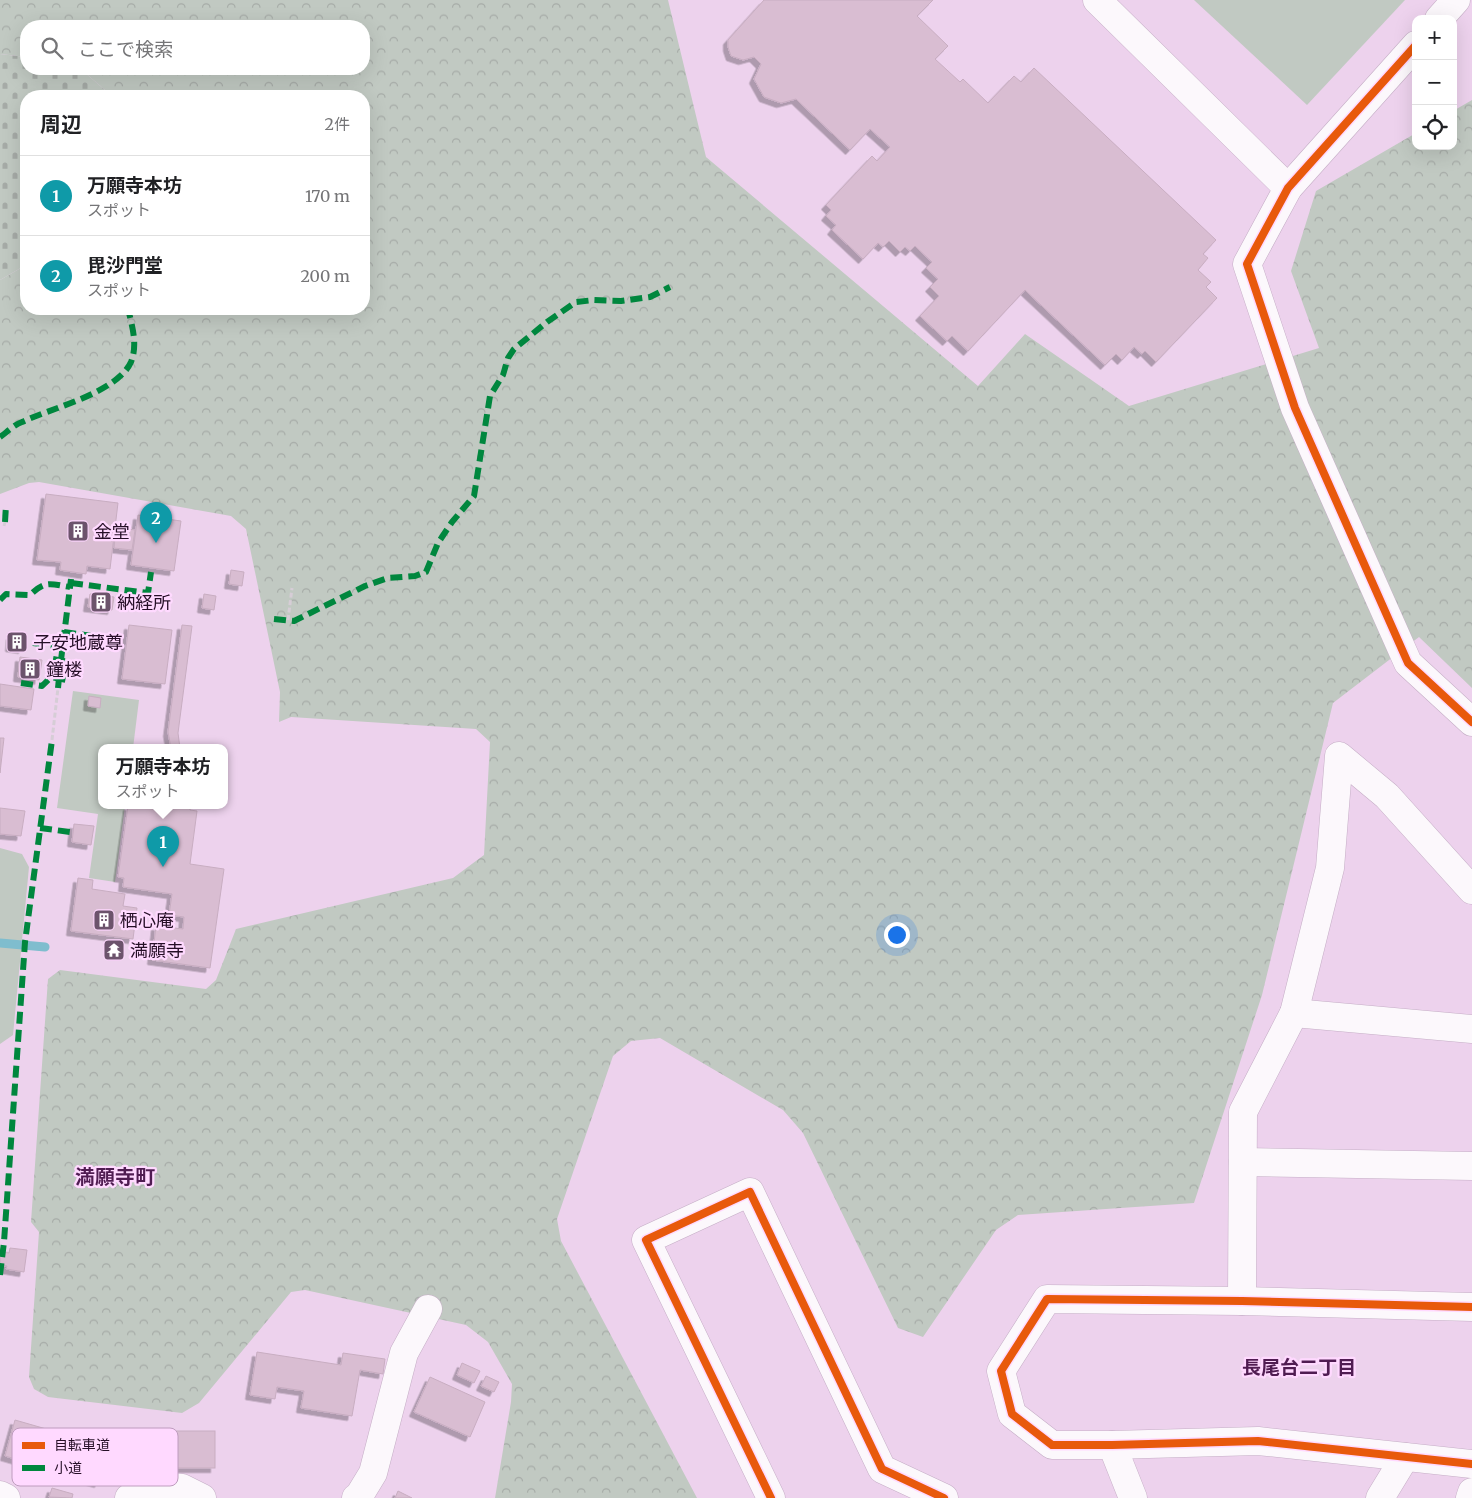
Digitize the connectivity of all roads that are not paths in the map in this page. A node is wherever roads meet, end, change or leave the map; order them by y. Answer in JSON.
{"nodes":[{"id":1,"x":1096,"y":0,"type":"edge"},
{"id":2,"x":1456,"y":0,"type":"edge"},
{"id":3,"x":1443,"y":15,"type":"edge"},
{"id":4,"x":1412,"y":49,"type":"edge"},
{"id":5,"x":1288,"y":188,"type":"junction"},
{"id":6,"x":1472,"y":722,"type":"edge"},
{"id":7,"x":1472,"y":890,"type":"edge"},
{"id":8,"x":1294,"y":1013,"type":"junction"},
{"id":9,"x":1472,"y":1029,"type":"edge"},
{"id":10,"x":1243,"y":1162,"type":"junction"},
{"id":11,"x":1472,"y":1166,"type":"edge"},
{"id":12,"x":1242,"y":1301,"type":"junction"},
{"id":13,"x":1472,"y":1307,"type":"edge"},
{"id":14,"x":428,"y":1309,"type":"dead end"},
{"id":15,"x":1112,"y":1445,"type":"junction"},
{"id":16,"x":1405,"y":1457,"type":"junction"},
{"id":17,"x":1472,"y":1464,"type":"edge"},
{"id":18,"x":147,"y":1486,"type":"edge"},
{"id":19,"x":159,"y":1486,"type":"edge"},
{"id":20,"x":1472,"y":1492,"type":"edge"},
{"id":21,"x":0,"y":1495,"type":"edge"},
{"id":22,"x":6,"y":1498,"type":"edge"},
{"id":23,"x":129,"y":1498,"type":"edge"},
{"id":24,"x":202,"y":1498,"type":"edge"},
{"id":25,"x":356,"y":1498,"type":"edge"},
{"id":26,"x":771,"y":1498,"type":"edge"},
{"id":27,"x":944,"y":1498,"type":"edge"},
{"id":28,"x":1133,"y":1498,"type":"edge"},
{"id":29,"x":1380,"y":1498,"type":"edge"},
{"id":30,"x":1470,"y":1498,"type":"edge"}],
"edges":[{"from":1,"to":5,"type":"street"},
{"from":2,"to":3,"type":"street"},
{"from":4,"to":5,"type":"street"},
{"from":5,"to":6,"type":"street"},
{"from":7,"to":8,"type":"street"},
{"from":8,"to":9,"type":"street"},
{"from":8,"to":10,"type":"street"},
{"from":10,"to":11,"type":"street"},
{"from":10,"to":12,"type":"street"},
{"from":12,"to":13,"type":"street"},
{"from":12,"to":15,"type":"street"},
{"from":14,"to":25,"type":"street"},
{"from":15,"to":16,"type":"street"},
{"from":15,"to":28,"type":"street"},
{"from":16,"to":17,"type":"street"},
{"from":16,"to":29,"type":"street"},
{"from":18,"to":23,"type":"street"},
{"from":19,"to":24,"type":"street"},
{"from":20,"to":30,"type":"street"},
{"from":21,"to":22,"type":"street"},
{"from":26,"to":27,"type":"street"}]}
